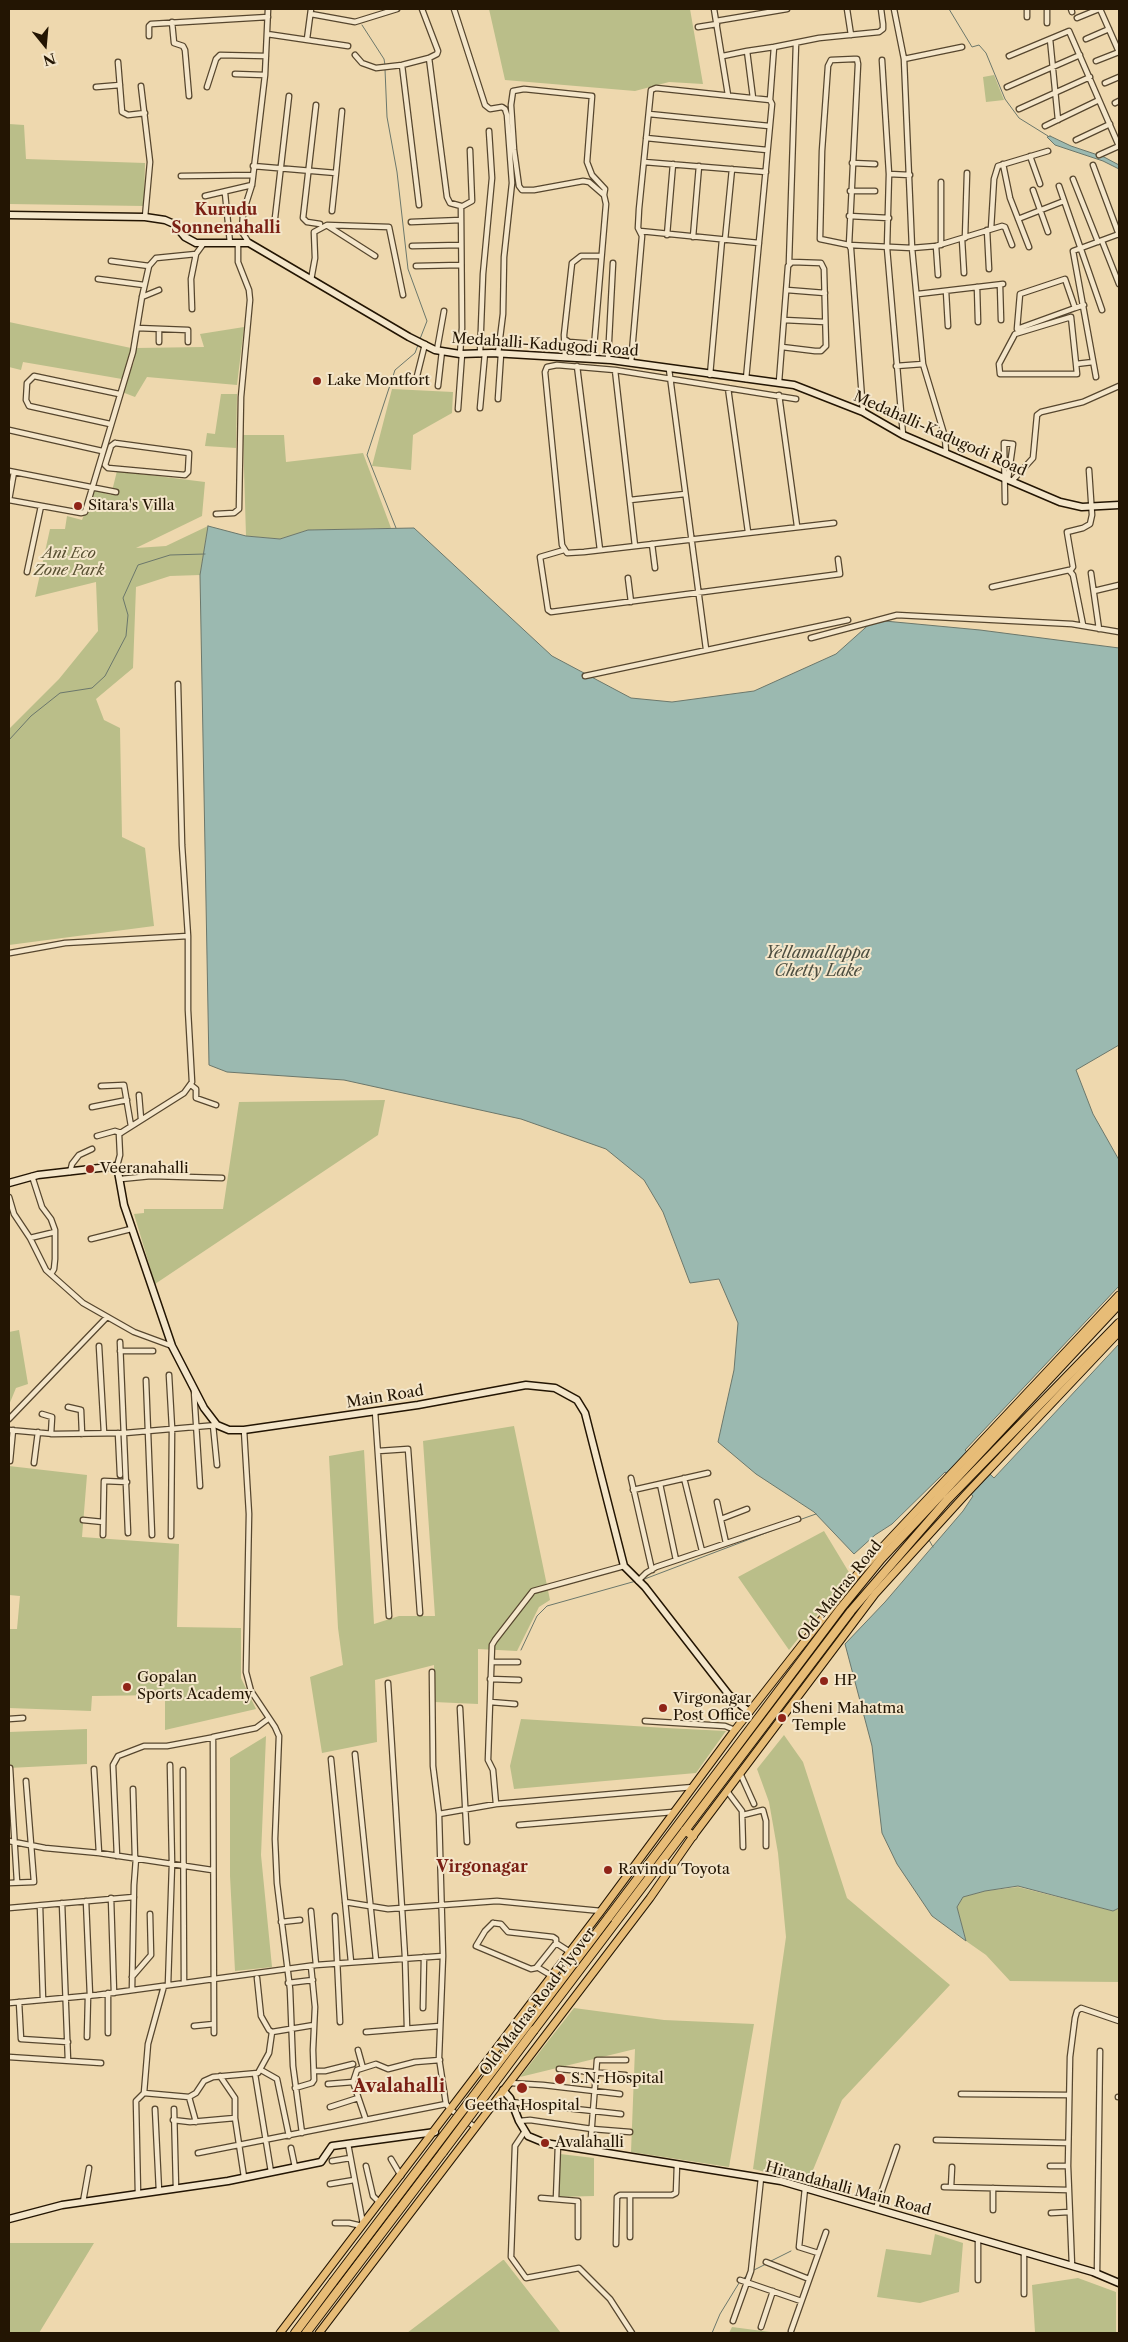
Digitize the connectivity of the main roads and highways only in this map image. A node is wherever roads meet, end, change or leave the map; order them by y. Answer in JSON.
{"nodes":[{"id":1,"x":1119,"y":1295,"type":"edge"},
{"id":2,"x":1119,"y":1304,"type":"edge"},
{"id":3,"x":1119,"y":1322,"type":"edge"},
{"id":4,"x":1119,"y":1332,"type":"edge"},
{"id":5,"x":981,"y":1459,"type":"junction"},
{"id":6,"x":956,"y":1485,"type":"junction"},
{"id":7,"x":684,"y":1830,"type":"junction"},
{"id":8,"x":693,"y":1836,"type":"junction"},
{"id":9,"x":612,"y":1920,"type":"junction"},
{"id":10,"x":280,"y":2333,"type":"edge"},
{"id":11,"x":294,"y":2333,"type":"edge"},
{"id":12,"x":306,"y":2333,"type":"edge"},
{"id":13,"x":319,"y":2333,"type":"edge"}],
"edges":[{"from":1,"to":10,"type":"main road"},
{"from":2,"to":5,"type":"highway","name":"Old Madras Road"},
{"from":3,"to":5,"type":"highway","name":"Old Madras Road"},
{"from":4,"to":8,"type":"main road"},
{"from":5,"to":6,"type":"highway","name":"Old Madras Road"},
{"from":6,"to":7,"type":"highway","name":"Old Madras Road"},
{"from":6,"to":9,"type":"highway","name":"Old Madras Road"},
{"from":7,"to":8,"type":"highway"},
{"from":7,"to":9,"type":"highway","name":"Old Madras Road Flyover"},
{"from":8,"to":13,"type":"main road"},
{"from":9,"to":11,"type":"highway","name":"Old Madras Road Flyover","bridge":true},
{"from":9,"to":12,"type":"highway","name":"Old Madras Road Flyover","bridge":true}]}
